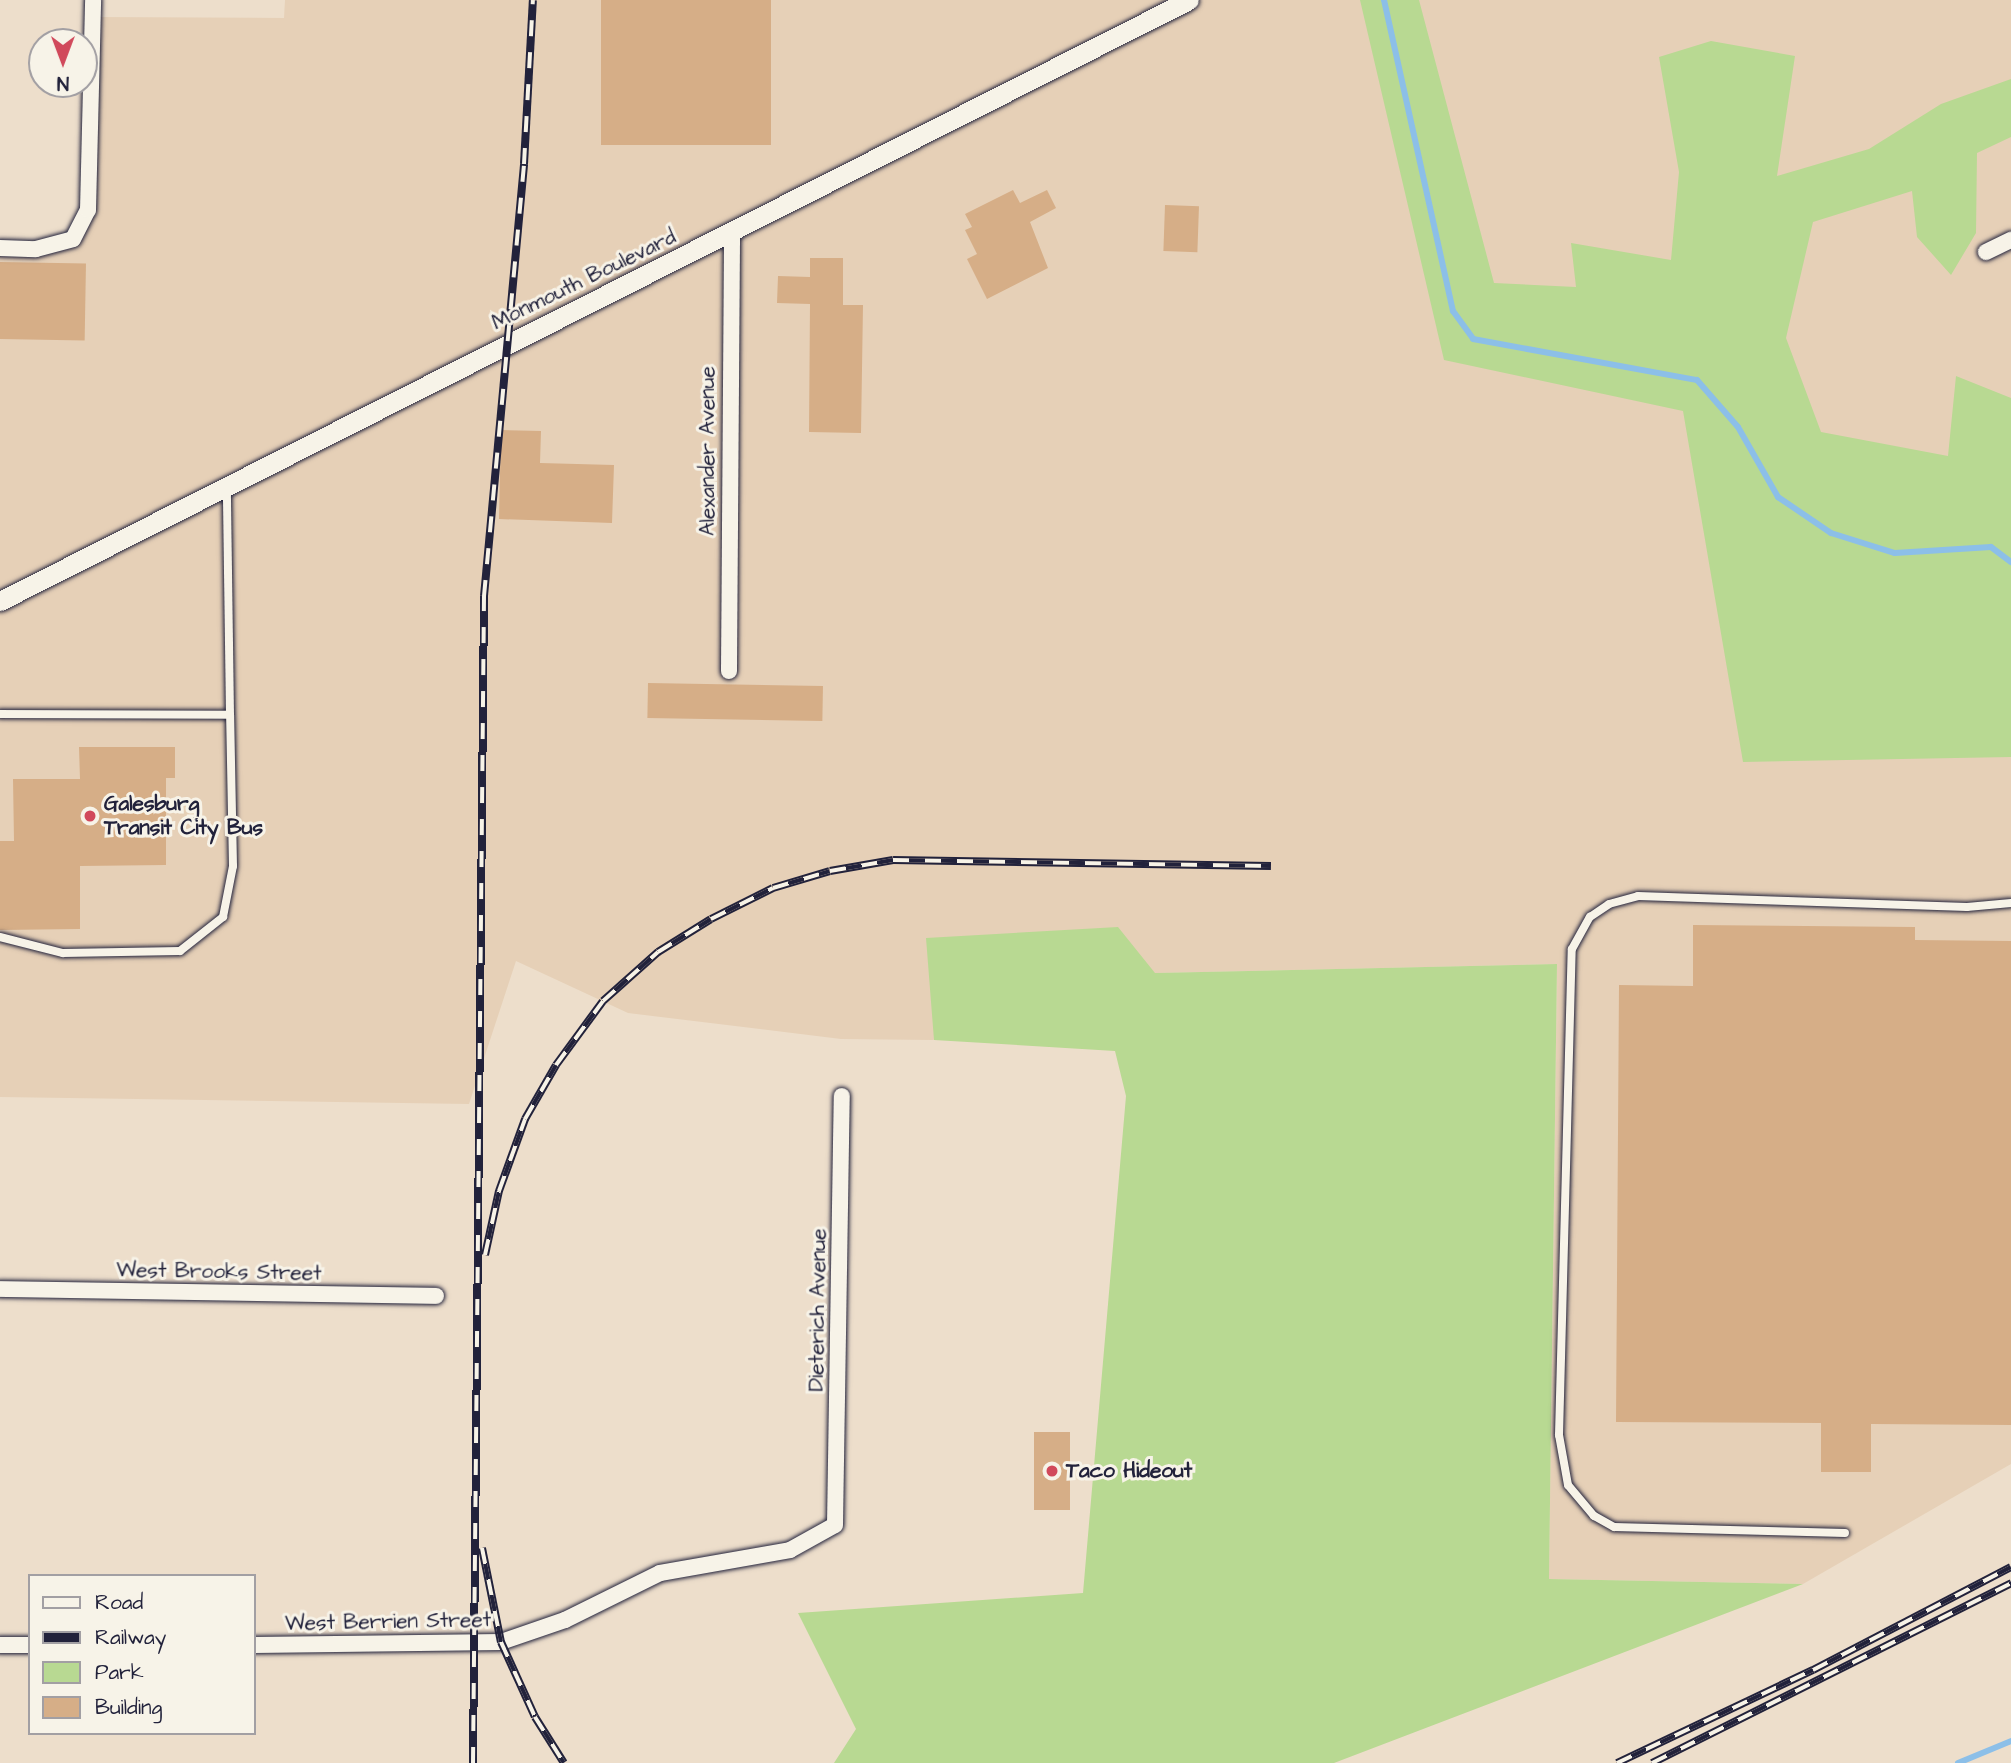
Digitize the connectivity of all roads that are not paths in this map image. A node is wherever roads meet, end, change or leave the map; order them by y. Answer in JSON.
{"nodes":[{"id":1,"x":93,"y":0,"type":"edge"},
{"id":2,"x":1189,"y":0,"type":"edge"},
{"id":3,"x":732,"y":232,"type":"junction"},
{"id":4,"x":2011,"y":240,"type":"edge"},
{"id":5,"x":0,"y":248,"type":"edge"},
{"id":6,"x":1986,"y":252,"type":"dead end"},
{"id":7,"x":227,"y":486,"type":"junction"},
{"id":8,"x":0,"y":601,"type":"edge"},
{"id":9,"x":729,"y":671,"type":"dead end"},
{"id":10,"x":0,"y":714,"type":"edge"},
{"id":11,"x":230,"y":715,"type":"junction"},
{"id":12,"x":2011,"y":903,"type":"edge"},
{"id":13,"x":0,"y":937,"type":"edge"},
{"id":14,"x":842,"y":1097,"type":"dead end"},
{"id":15,"x":0,"y":1289,"type":"edge"},
{"id":16,"x":436,"y":1296,"type":"dead end"},
{"id":17,"x":835,"y":1525,"type":"joint"},
{"id":18,"x":1845,"y":1533,"type":"dead end"},
{"id":19,"x":0,"y":1645,"type":"edge"},
{"id":20,"x":28,"y":1645,"type":"edge"},
{"id":21,"x":256,"y":1645,"type":"edge"}],
"edges":[{"from":1,"to":5,"type":"street"},
{"from":2,"to":3,"type":"street","name":"Monmouth Boulevard"},
{"from":3,"to":7,"type":"street","name":"Monmouth Boulevard"},
{"from":3,"to":9,"type":"street","name":"Alexander Avenue"},
{"from":4,"to":6,"type":"street"},
{"from":7,"to":8,"type":"street","name":"Monmouth Boulevard"},
{"from":7,"to":11,"type":"lane"},
{"from":10,"to":11,"type":"lane"},
{"from":11,"to":13,"type":"lane"},
{"from":12,"to":18,"type":"lane"},
{"from":14,"to":17,"type":"street","name":"Dieterich Avenue"},
{"from":15,"to":16,"type":"street","name":"West Brooks Street"},
{"from":17,"to":21,"type":"street","name":"West Berrien Street"},
{"from":19,"to":20,"type":"street"}]}
